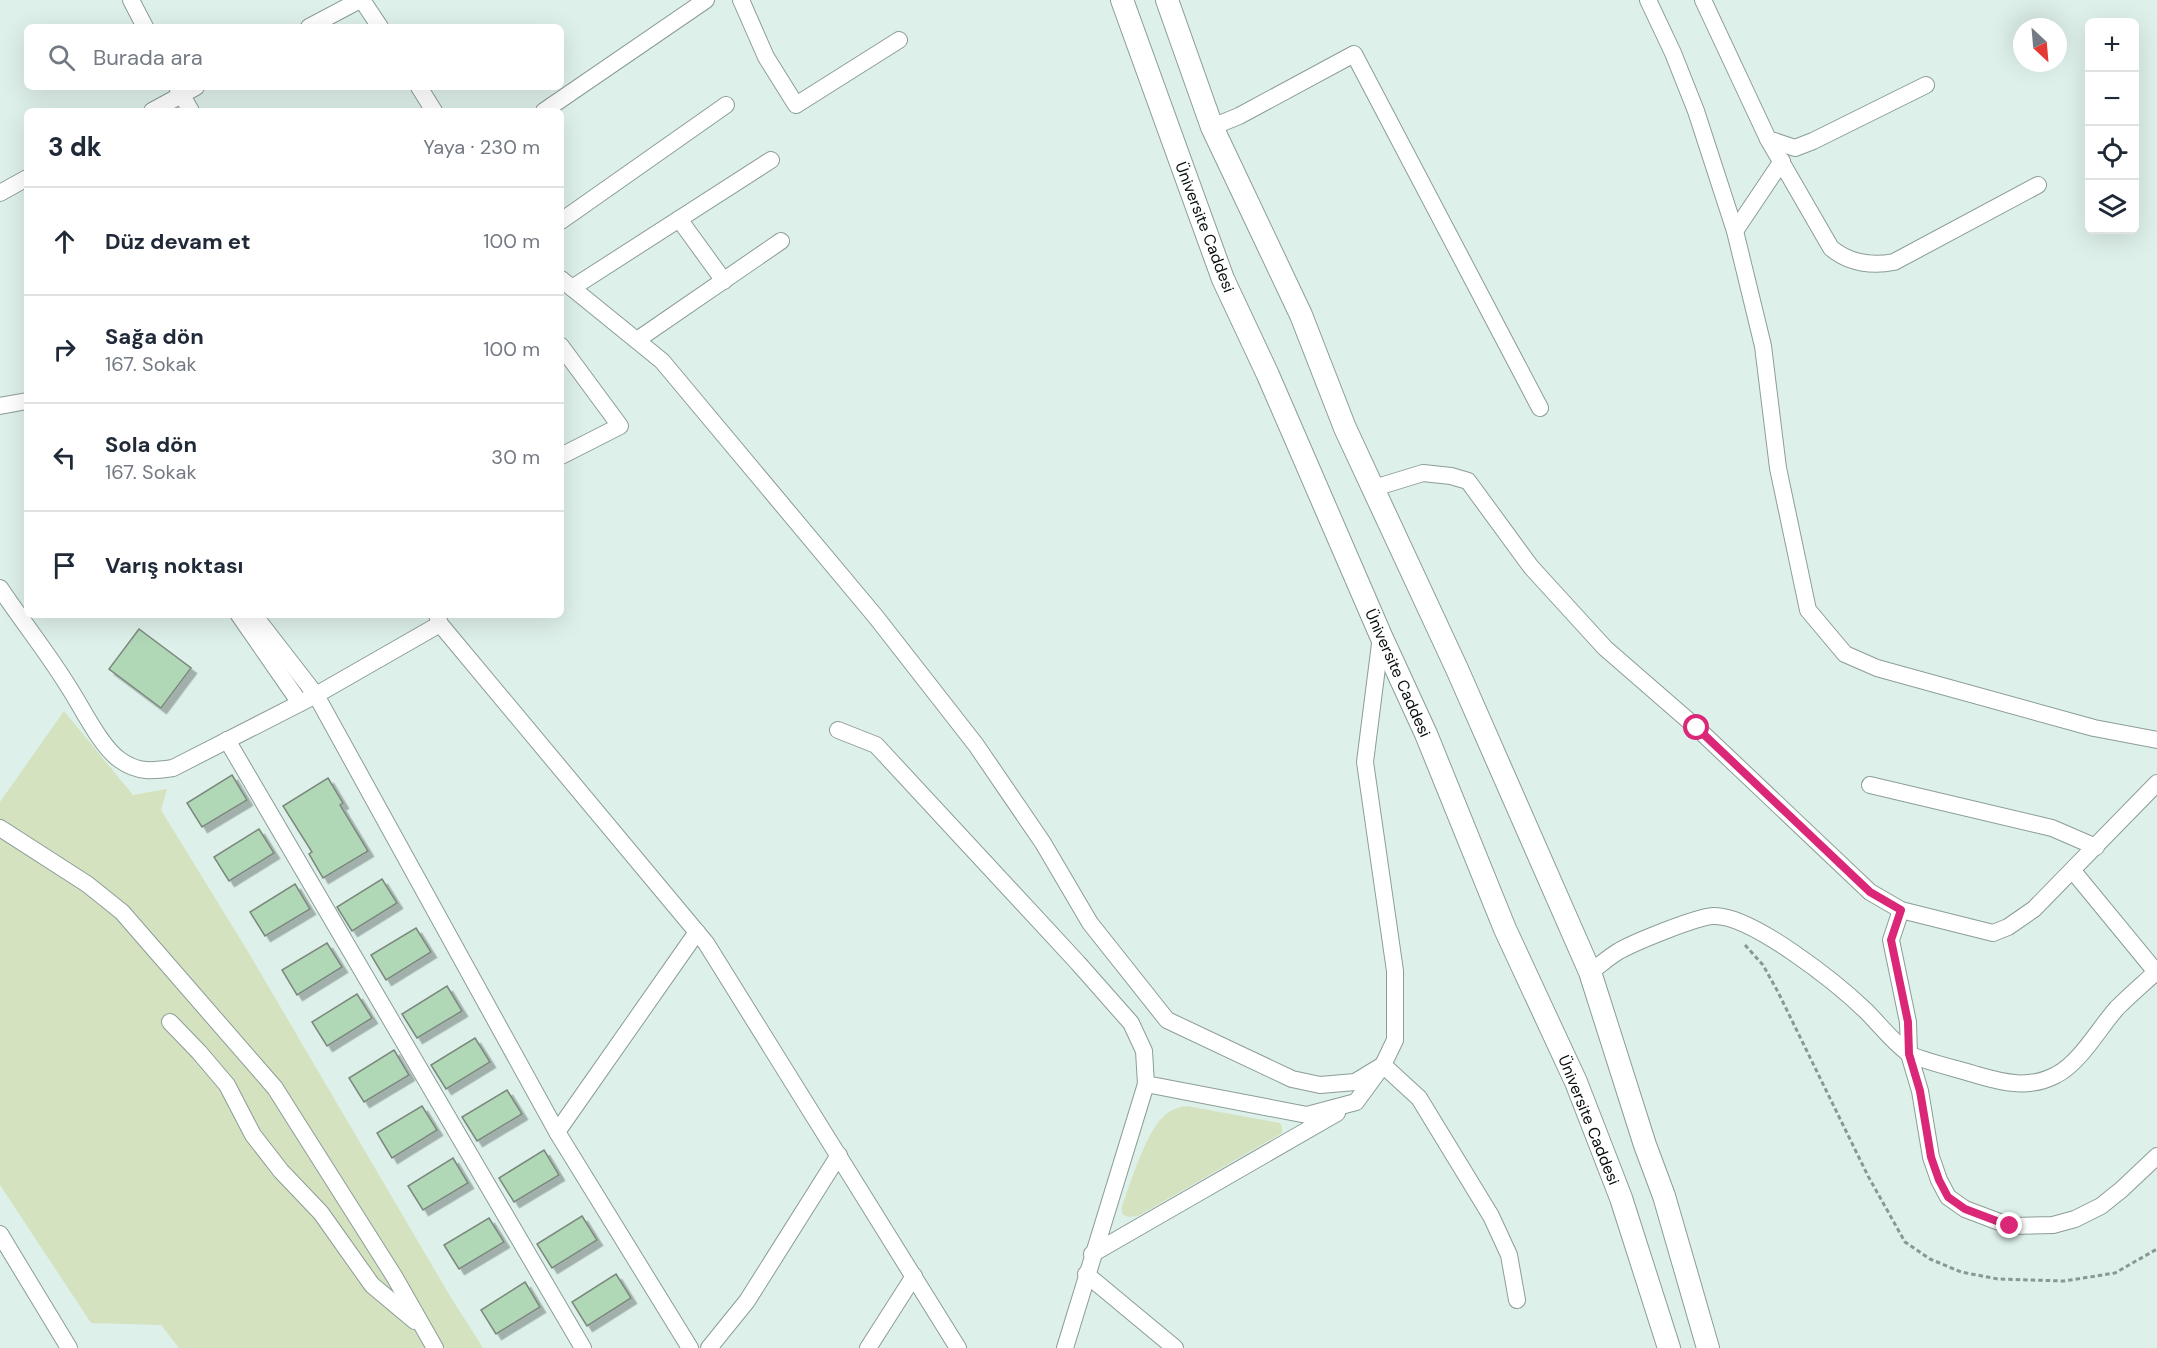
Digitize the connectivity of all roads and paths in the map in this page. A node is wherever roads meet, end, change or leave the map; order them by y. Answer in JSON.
{"nodes":[{"id":1,"x":131,"y":0,"type":"edge"},
{"id":2,"x":361,"y":0,"type":"edge"},
{"id":3,"x":706,"y":0,"type":"edge"},
{"id":4,"x":741,"y":0,"type":"edge"},
{"id":5,"x":1122,"y":0,"type":"edge"},
{"id":6,"x":1167,"y":0,"type":"edge"},
{"id":7,"x":1648,"y":0,"type":"edge"},
{"id":8,"x":1702,"y":0,"type":"edge"},
{"id":9,"x":143,"y":24,"type":"edge"},
{"id":10,"x":315,"y":24,"type":"edge"},
{"id":11,"x":378,"y":24,"type":"edge"},
{"id":12,"x":899,"y":40,"type":"dead end"},
{"id":13,"x":1926,"y":85,"type":"dead end"},
{"id":14,"x":421,"y":90,"type":"edge"},
{"id":15,"x":179,"y":91,"type":"edge"},
{"id":16,"x":726,"y":105,"type":"dead end"},
{"id":17,"x":156,"y":108,"type":"edge"},
{"id":18,"x":189,"y":108,"type":"edge"},
{"id":19,"x":432,"y":108,"type":"edge"},
{"id":20,"x":548,"y":108,"type":"edge"},
{"id":21,"x":1212,"y":127,"type":"junction"},
{"id":22,"x":1768,"y":139,"type":"junction"},
{"id":23,"x":771,"y":160,"type":"dead end"},
{"id":24,"x":1782,"y":161,"type":"junction"},
{"id":25,"x":24,"y":180,"type":"edge"},
{"id":26,"x":2038,"y":185,"type":"dead end"},
{"id":27,"x":0,"y":193,"type":"edge"},
{"id":28,"x":564,"y":219,"type":"edge"},
{"id":29,"x":679,"y":219,"type":"junction"},
{"id":30,"x":1735,"y":231,"type":"junction"},
{"id":31,"x":781,"y":241,"type":"dead end"},
{"id":32,"x":724,"y":281,"type":"junction"},
{"id":33,"x":567,"y":283,"type":"edge"},
{"id":34,"x":637,"y":340,"type":"junction"},
{"id":35,"x":564,"y":350,"type":"edge"},
{"id":36,"x":24,"y":402,"type":"edge"},
{"id":37,"x":0,"y":406,"type":"edge"},
{"id":38,"x":1540,"y":408,"type":"dead end"},
{"id":39,"x":564,"y":454,"type":"edge"},
{"id":40,"x":1374,"y":488,"type":"junction"},
{"id":41,"x":0,"y":588,"type":"edge"},
{"id":42,"x":241,"y":618,"type":"edge"},
{"id":43,"x":256,"y":618,"type":"edge"},
{"id":44,"x":439,"y":620,"type":"edge"},
{"id":45,"x":1381,"y":636,"type":"junction"},
{"id":46,"x":316,"y":695,"type":"junction"},
{"id":47,"x":300,"y":703,"type":"junction"},
{"id":48,"x":838,"y":730,"type":"dead end"},
{"id":49,"x":227,"y":740,"type":"junction"},
{"id":50,"x":2157,"y":740,"type":"edge"},
{"id":51,"x":2157,"y":783,"type":"edge"},
{"id":52,"x":1869,"y":785,"type":"dead end"},
{"id":53,"x":0,"y":828,"type":"edge"},
{"id":54,"x":2096,"y":847,"type":"junction"},
{"id":55,"x":2073,"y":871,"type":"junction"},
{"id":56,"x":1901,"y":910,"type":"junction"},
{"id":57,"x":697,"y":932,"type":"junction"},
{"id":58,"x":1741,"y":941,"type":"dead end"},
{"id":59,"x":2157,"y":971,"type":"edge"},
{"id":60,"x":1590,"y":972,"type":"junction"},
{"id":61,"x":170,"y":1022,"type":"dead end"},
{"id":62,"x":1909,"y":1054,"type":"junction"},
{"id":63,"x":1383,"y":1065,"type":"junction"},
{"id":64,"x":1146,"y":1084,"type":"junction"},
{"id":65,"x":1356,"y":1102,"type":"junction"},
{"id":66,"x":557,"y":1132,"type":"junction"},
{"id":67,"x":839,"y":1155,"type":"junction"},
{"id":68,"x":2157,"y":1155,"type":"edge"},
{"id":69,"x":0,"y":1234,"type":"edge"},
{"id":70,"x":2157,"y":1249,"type":"edge"},
{"id":71,"x":1092,"y":1254,"type":"junction"},
{"id":72,"x":1086,"y":1274,"type":"junction"},
{"id":73,"x":914,"y":1276,"type":"junction"},
{"id":74,"x":1516,"y":1300,"type":"dead end"},
{"id":75,"x":423,"y":1327,"type":"junction"},
{"id":76,"x":69,"y":1348,"type":"edge"},
{"id":77,"x":435,"y":1348,"type":"edge"},
{"id":78,"x":583,"y":1348,"type":"edge"},
{"id":79,"x":690,"y":1348,"type":"edge"},
{"id":80,"x":709,"y":1348,"type":"edge"},
{"id":81,"x":868,"y":1348,"type":"edge"},
{"id":82,"x":958,"y":1348,"type":"edge"},
{"id":83,"x":1065,"y":1348,"type":"edge"},
{"id":84,"x":1175,"y":1348,"type":"edge"},
{"id":85,"x":1669,"y":1348,"type":"edge"},
{"id":86,"x":1708,"y":1348,"type":"edge"}],
"edges":[{"from":1,"to":9,"type":"street"},
{"from":2,"to":10,"type":"street"},
{"from":2,"to":11,"type":"street"},
{"from":3,"to":20,"type":"street"},
{"from":4,"to":12,"type":"street"},
{"from":5,"to":45,"type":"main road","name":"Üniversite Caddesi"},
{"from":6,"to":21,"type":"main road"},
{"from":7,"to":30,"type":"street"},
{"from":8,"to":22,"type":"street"},
{"from":13,"to":22,"type":"street"},
{"from":14,"to":19,"type":"street"},
{"from":15,"to":17,"type":"street"},
{"from":15,"to":18,"type":"street"},
{"from":16,"to":28,"type":"street"},
{"from":21,"to":38,"type":"street"},
{"from":21,"to":40,"type":"main road"},
{"from":22,"to":24,"type":"street"},
{"from":23,"to":29,"type":"street"},
{"from":24,"to":26,"type":"street"},
{"from":24,"to":30,"type":"street"},
{"from":25,"to":27,"type":"street"},
{"from":29,"to":32,"type":"street"},
{"from":29,"to":33,"type":"street"},
{"from":30,"to":50,"type":"street"},
{"from":31,"to":32,"type":"street"},
{"from":32,"to":34,"type":"street"},
{"from":33,"to":34,"type":"street"},
{"from":34,"to":63,"type":"street"},
{"from":35,"to":39,"type":"street"},
{"from":36,"to":37,"type":"street"},
{"from":40,"to":56,"type":"street"},
{"from":40,"to":60,"type":"main road"},
{"from":41,"to":49,"type":"street"},
{"from":42,"to":47,"type":"street"},
{"from":43,"to":46,"type":"street"},
{"from":44,"to":46,"type":"street"},
{"from":44,"to":57,"type":"street"},
{"from":45,"to":63,"type":"street"},
{"from":45,"to":85,"type":"main road","name":"Üniversite Caddesi"},
{"from":46,"to":47,"type":"street"},
{"from":46,"to":66,"type":"street"},
{"from":47,"to":49,"type":"street"},
{"from":48,"to":64,"type":"street"},
{"from":49,"to":78,"type":"street"},
{"from":51,"to":54,"type":"street"},
{"from":52,"to":54,"type":"street"},
{"from":53,"to":75,"type":"street"},
{"from":54,"to":55,"type":"street"},
{"from":55,"to":56,"type":"street"},
{"from":55,"to":59,"type":"street"},
{"from":56,"to":62,"type":"street"},
{"from":57,"to":66,"type":"street"},
{"from":57,"to":67,"type":"street"},
{"from":58,"to":70,"type":"path"},
{"from":59,"to":62,"type":"street"},
{"from":60,"to":62,"type":"street"},
{"from":60,"to":86,"type":"main road"},
{"from":61,"to":75,"type":"street"},
{"from":62,"to":68,"type":"street"},
{"from":63,"to":65,"type":"street"},
{"from":63,"to":74,"type":"street"},
{"from":64,"to":65,"type":"street"},
{"from":64,"to":71,"type":"street"},
{"from":65,"to":71,"type":"street"},
{"from":66,"to":79,"type":"street"},
{"from":67,"to":73,"type":"street"},
{"from":67,"to":80,"type":"street"},
{"from":69,"to":76,"type":"street"},
{"from":71,"to":72,"type":"street"},
{"from":72,"to":83,"type":"street"},
{"from":72,"to":84,"type":"street"},
{"from":73,"to":81,"type":"street"},
{"from":73,"to":82,"type":"street"},
{"from":75,"to":77,"type":"street"}]}
